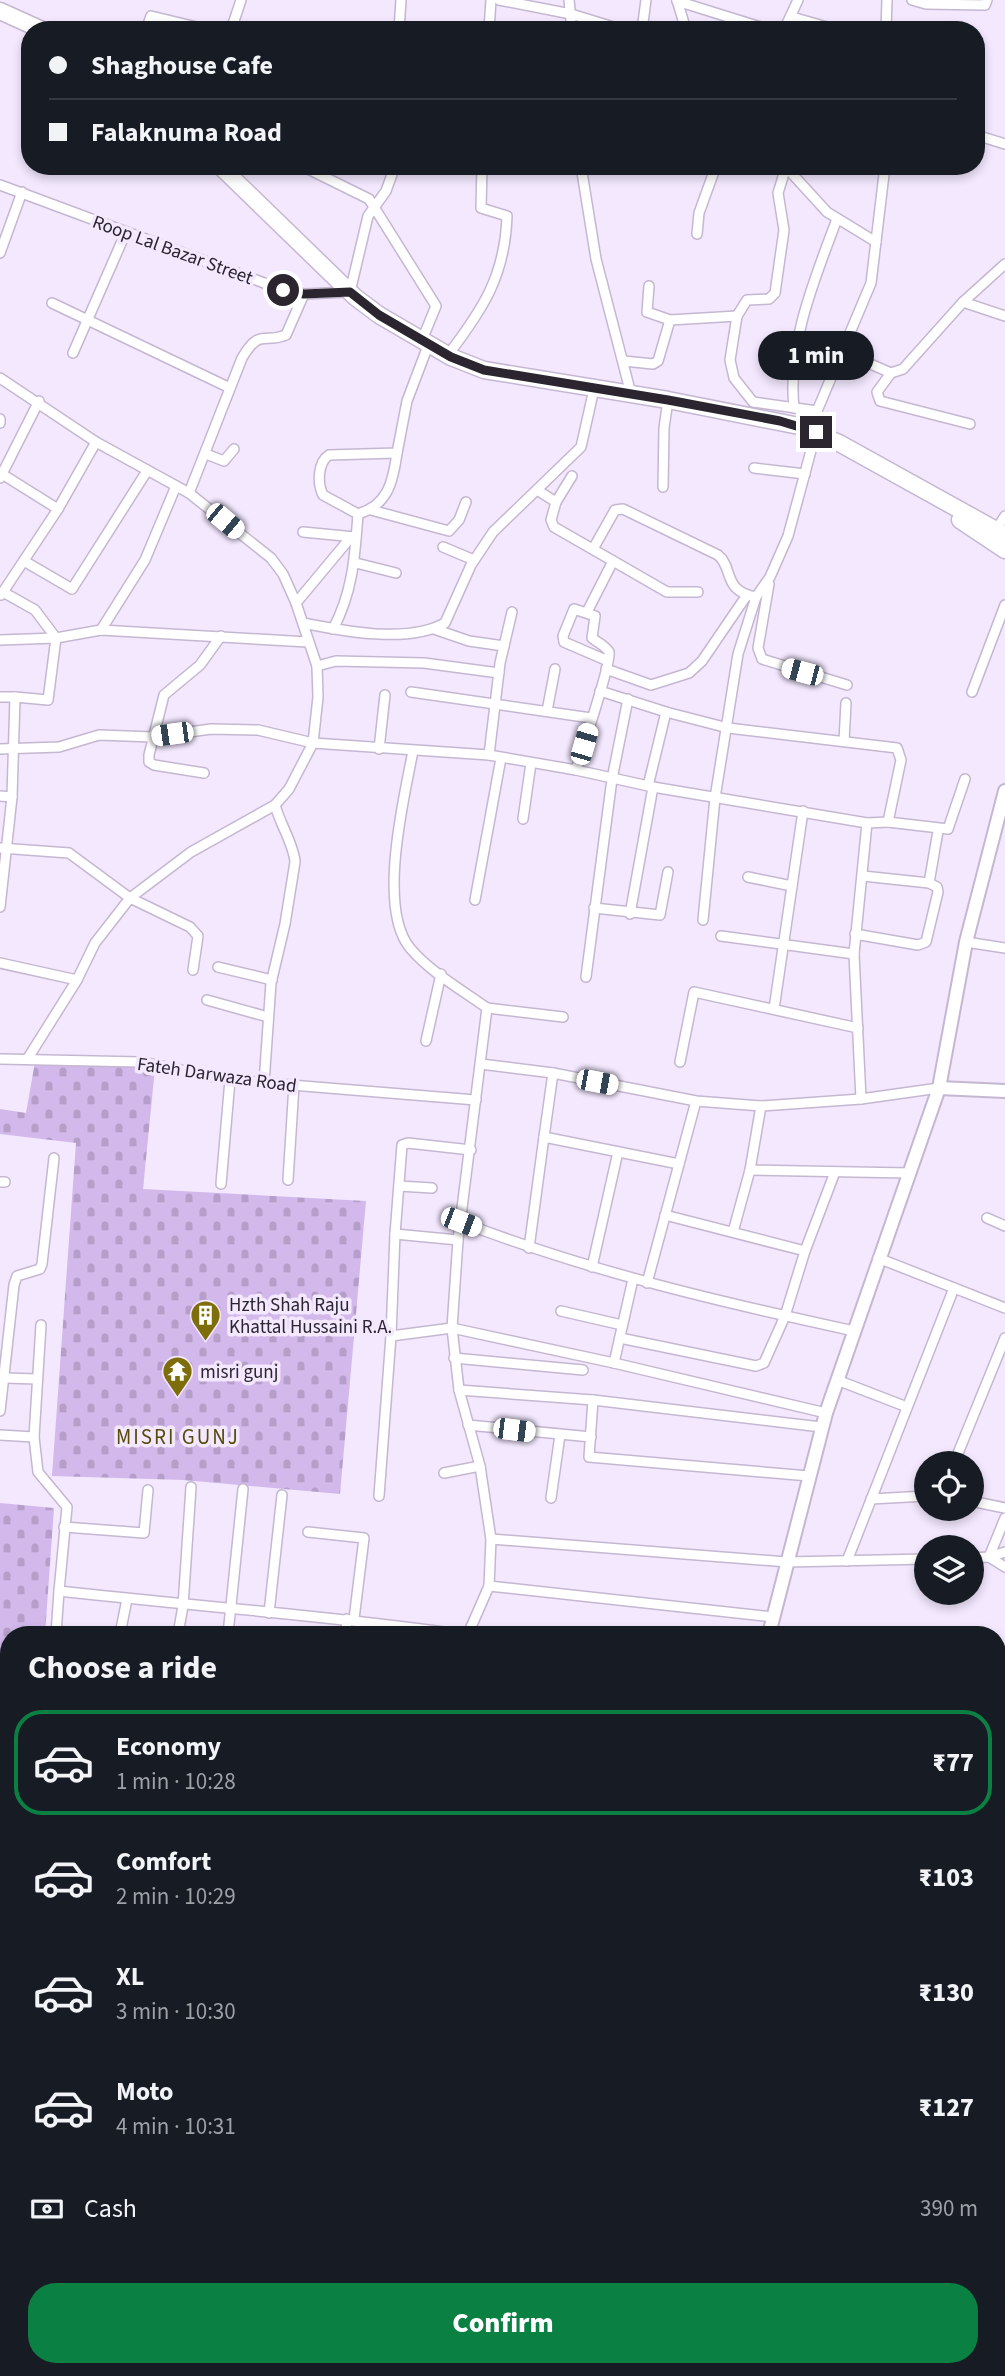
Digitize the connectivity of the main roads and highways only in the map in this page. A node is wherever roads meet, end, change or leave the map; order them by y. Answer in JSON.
{"nodes":[{"id":1,"x":0,"y":11,"type":"edge"},
{"id":2,"x":22,"y":21,"type":"edge"},
{"id":3,"x":234,"y":175,"type":"edge"},
{"id":4,"x":947,"y":505,"type":"junction"},
{"id":5,"x":1002,"y":527,"type":"edge"},
{"id":6,"x":1005,"y":550,"type":"edge"},
{"id":7,"x":1005,"y":791,"type":"edge"},
{"id":8,"x":939,"y":1088,"type":"junction"},
{"id":9,"x":1005,"y":1091,"type":"edge"},
{"id":10,"x":770,"y":1626,"type":"edge"}],
"edges":[{"from":1,"to":2,"type":"highway"},
{"from":3,"to":4,"type":"highway"},
{"from":4,"to":5,"type":"highway"},
{"from":4,"to":6,"type":"highway"},
{"from":7,"to":8,"type":"main road"},
{"from":8,"to":9,"type":"main road"},
{"from":8,"to":10,"type":"main road"}]}
